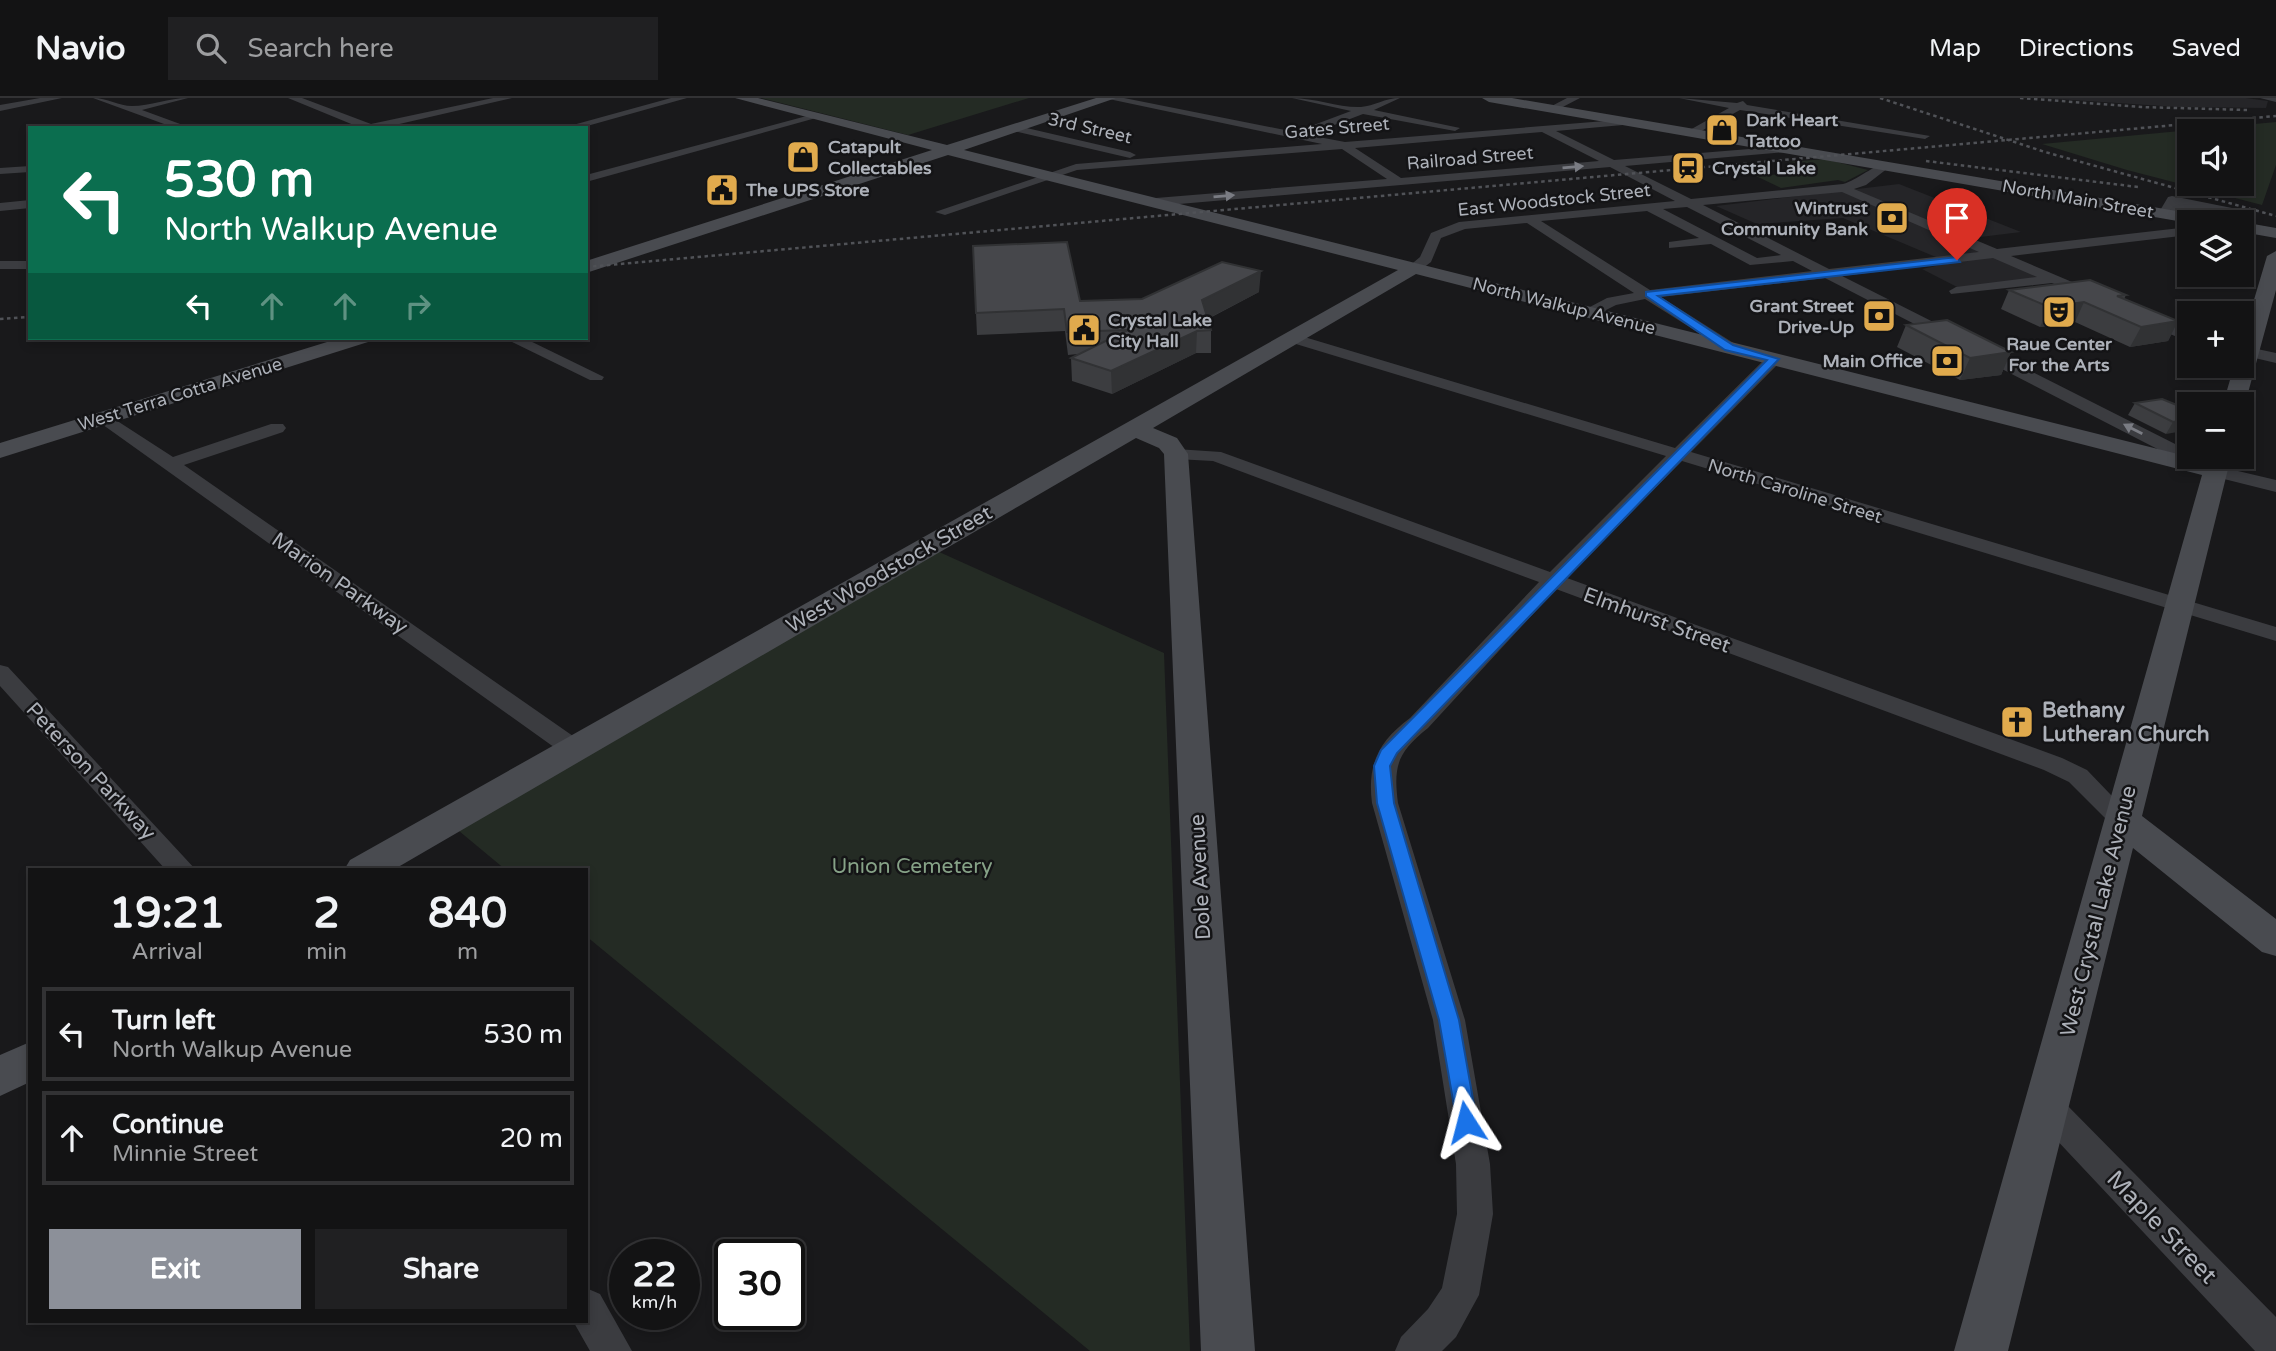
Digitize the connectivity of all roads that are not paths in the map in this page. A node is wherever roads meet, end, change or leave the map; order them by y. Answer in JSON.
{"nodes":[{"id":1,"x":57,"y":98,"type":"edge"},
{"id":2,"x":98,"y":98,"type":"edge"},
{"id":3,"x":183,"y":98,"type":"edge"},
{"id":4,"x":293,"y":98,"type":"edge"},
{"id":5,"x":507,"y":98,"type":"edge"},
{"id":6,"x":682,"y":98,"type":"edge"},
{"id":7,"x":742,"y":98,"type":"edge"},
{"id":8,"x":1109,"y":98,"type":"edge"},
{"id":9,"x":1297,"y":98,"type":"edge"},
{"id":10,"x":1395,"y":98,"type":"edge"},
{"id":11,"x":1489,"y":98,"type":"edge"},
{"id":12,"x":1575,"y":98,"type":"edge"},
{"id":13,"x":1684,"y":98,"type":"edge"},
{"id":14,"x":1753,"y":98,"type":"edge"},
{"id":15,"x":2265,"y":98,"type":"edge"},
{"id":16,"x":2276,"y":99,"type":"edge"},
{"id":17,"x":1738,"y":107,"type":"junction"},
{"id":18,"x":0,"y":108,"type":"edge"},
{"id":19,"x":132,"y":109,"type":"junction"},
{"id":20,"x":1552,"y":109,"type":"junction"},
{"id":21,"x":1363,"y":110,"type":"junction"},
{"id":22,"x":818,"y":116,"type":"junction"},
{"id":23,"x":1630,"y":122,"type":"junction"},
{"id":24,"x":180,"y":126,"type":"edge"},
{"id":25,"x":365,"y":126,"type":"edge"},
{"id":26,"x":373,"y":126,"type":"edge"},
{"id":27,"x":575,"y":126,"type":"edge"},
{"id":28,"x":1870,"y":127,"type":"junction"},
{"id":29,"x":1018,"y":129,"type":"junction"},
{"id":30,"x":1544,"y":129,"type":"junction"},
{"id":31,"x":1692,"y":133,"type":"junction"},
{"id":32,"x":1487,"y":134,"type":"junction"},
{"id":33,"x":1296,"y":136,"type":"junction"},
{"id":34,"x":1925,"y":136,"type":"dead end"},
{"id":35,"x":1854,"y":138,"type":"dead end"},
{"id":36,"x":1344,"y":145,"type":"junction"},
{"id":37,"x":1787,"y":149,"type":"junction"},
{"id":38,"x":953,"y":151,"type":"junction"},
{"id":39,"x":1154,"y":160,"type":"junction"},
{"id":40,"x":1614,"y":164,"type":"junction"},
{"id":41,"x":1884,"y":166,"type":"junction"},
{"id":42,"x":28,"y":169,"type":"edge"},
{"id":43,"x":0,"y":171,"type":"edge"},
{"id":44,"x":1048,"y":175,"type":"junction"},
{"id":45,"x":588,"y":178,"type":"edge"},
{"id":46,"x":1399,"y":182,"type":"junction"},
{"id":47,"x":1843,"y":188,"type":"junction"},
{"id":48,"x":1156,"y":202,"type":"junction"},
{"id":49,"x":1690,"y":203,"type":"junction"},
{"id":50,"x":28,"y":204,"type":"edge"},
{"id":51,"x":0,"y":207,"type":"edge"},
{"id":52,"x":1648,"y":207,"type":"junction"},
{"id":53,"x":2166,"y":210,"type":"junction"},
{"id":54,"x":941,"y":212,"type":"dead end"},
{"id":55,"x":2177,"y":213,"type":"edge"},
{"id":56,"x":1528,"y":218,"type":"junction"},
{"id":57,"x":2254,"y":229,"type":"edge"},
{"id":58,"x":2177,"y":232,"type":"edge"},
{"id":59,"x":2276,"y":233,"type":"edge"},
{"id":60,"x":1714,"y":240,"type":"junction"},
{"id":61,"x":1674,"y":244,"type":"dead end"},
{"id":62,"x":1997,"y":255,"type":"junction"},
{"id":63,"x":1797,"y":257,"type":"junction"},
{"id":64,"x":0,"y":265,"type":"edge"},
{"id":65,"x":28,"y":265,"type":"edge"},
{"id":66,"x":2275,"y":265,"type":"edge"},
{"id":67,"x":588,"y":266,"type":"edge"},
{"id":68,"x":1414,"y":268,"type":"junction"},
{"id":69,"x":1830,"y":275,"type":"junction"},
{"id":70,"x":2054,"y":279,"type":"junction"},
{"id":71,"x":1956,"y":291,"type":"dead end"},
{"id":72,"x":1650,"y":294,"type":"junction"},
{"id":73,"x":2105,"y":301,"type":"edge"},
{"id":74,"x":1591,"y":312,"type":"junction"},
{"id":75,"x":2129,"y":312,"type":"edge"},
{"id":76,"x":2254,"y":330,"type":"edge"},
{"id":77,"x":2177,"y":332,"type":"edge"},
{"id":78,"x":1291,"y":338,"type":"junction"},
{"id":79,"x":355,"y":340,"type":"edge"},
{"id":80,"x":516,"y":340,"type":"edge"},
{"id":81,"x":1729,"y":347,"type":"junction"},
{"id":82,"x":2254,"y":356,"type":"edge"},
{"id":83,"x":2276,"y":358,"type":"edge"},
{"id":84,"x":1774,"y":359,"type":"junction"},
{"id":85,"x":596,"y":377,"type":"dead end"},
{"id":86,"x":105,"y":418,"type":"junction"},
{"id":87,"x":277,"y":428,"type":"dead end"},
{"id":88,"x":1134,"y":428,"type":"junction"},
{"id":89,"x":2158,"y":442,"type":"junction"},
{"id":90,"x":2177,"y":448,"type":"edge"},
{"id":91,"x":2177,"y":448,"type":"edge"},
{"id":92,"x":0,"y":451,"type":"edge"},
{"id":93,"x":2177,"y":451,"type":"edge"},
{"id":94,"x":1175,"y":454,"type":"junction"},
{"id":95,"x":1677,"y":456,"type":"junction"},
{"id":96,"x":170,"y":464,"type":"junction"},
{"id":97,"x":2206,"y":469,"type":"edge"},
{"id":98,"x":2235,"y":469,"type":"edge"},
{"id":99,"x":2276,"y":486,"type":"edge"},
{"id":100,"x":1552,"y":582,"type":"junction"},
{"id":101,"x":2179,"y":606,"type":"junction"},
{"id":102,"x":2276,"y":634,"type":"edge"},
{"id":103,"x":0,"y":672,"type":"edge"},
{"id":104,"x":574,"y":749,"type":"junction"},
{"id":105,"x":2121,"y":819,"type":"junction"},
{"id":106,"x":180,"y":868,"type":"edge"},
{"id":107,"x":366,"y":868,"type":"edge"},
{"id":108,"x":2276,"y":941,"type":"edge"},
{"id":109,"x":28,"y":1061,"type":"edge"},
{"id":110,"x":0,"y":1077,"type":"edge"},
{"id":111,"x":2048,"y":1108,"type":"junction"},
{"id":112,"x":588,"y":1310,"type":"edge"},
{"id":113,"x":2276,"y":1345,"type":"edge"},
{"id":114,"x":612,"y":1351,"type":"edge"},
{"id":115,"x":1228,"y":1351,"type":"edge"},
{"id":116,"x":1415,"y":1351,"type":"edge"},
{"id":117,"x":1981,"y":1351,"type":"edge"}],
"edges":[{"from":1,"to":18,"type":"street"},
{"from":2,"to":19,"type":"street"},
{"from":3,"to":19,"type":"street"},
{"from":4,"to":25,"type":"street"},
{"from":5,"to":26,"type":"street"},
{"from":6,"to":27,"type":"street"},
{"from":7,"to":22,"type":"street","name":"North Walkup Avenue"},
{"from":8,"to":29,"type":"street"},
{"from":8,"to":33,"type":"street"},
{"from":9,"to":21,"type":"street"},
{"from":10,"to":21,"type":"street"},
{"from":11,"to":20,"type":"street","name":"North Main Street"},
{"from":12,"to":20,"type":"street"},
{"from":13,"to":17,"type":"street"},
{"from":14,"to":17,"type":"street"},
{"from":15,"to":16,"type":"street"},
{"from":17,"to":28,"type":"street"},
{"from":17,"to":31,"type":"street"},
{"from":19,"to":24,"type":"street"},
{"from":20,"to":23,"type":"street","name":"North Main Street"},
{"from":21,"to":32,"type":"street"},
{"from":21,"to":33,"type":"street"},
{"from":22,"to":38,"type":"street","name":"North Walkup Avenue"},
{"from":22,"to":45,"type":"street"},
{"from":23,"to":30,"type":"street","name":"Gates Street"},
{"from":23,"to":31,"type":"street","name":"North Main Street"},
{"from":28,"to":34,"type":"street"},
{"from":28,"to":35,"type":"street"},
{"from":29,"to":38,"type":"street"},
{"from":29,"to":39,"type":"street","name":"3rd Street"},
{"from":30,"to":32,"type":"street","name":"Gates Street"},
{"from":30,"to":40,"type":"street"},
{"from":31,"to":37,"type":"street","name":"North Main Street"},
{"from":32,"to":36,"type":"street","name":"Gates Street"},
{"from":33,"to":36,"type":"street"},
{"from":36,"to":39,"type":"street","name":"Gates Street"},
{"from":36,"to":46,"type":"street"},
{"from":37,"to":40,"type":"street","name":"Railroad Street"},
{"from":37,"to":41,"type":"street","name":"North Main Street"},
{"from":38,"to":44,"type":"street","name":"North Walkup Avenue"},
{"from":38,"to":67,"type":"street"},
{"from":39,"to":44,"type":"street","name":"Gates Street"},
{"from":46,"to":40,"type":"street","name":"Railroad Street","one_way":true},
{"from":40,"to":49,"type":"street"},
{"from":41,"to":47,"type":"street"},
{"from":41,"to":53,"type":"street","name":"North Main Street"},
{"from":42,"to":43,"type":"street"},
{"from":44,"to":48,"type":"street","name":"North Walkup Avenue"},
{"from":44,"to":54,"type":"street","name":"Gates Street"},
{"from":48,"to":46,"type":"street","name":"Railroad Street","one_way":true},
{"from":47,"to":49,"type":"street","name":"East Woodstock Street"},
{"from":47,"to":62,"type":"street"},
{"from":48,"to":68,"type":"street","name":"North Walkup Avenue"},
{"from":49,"to":52,"type":"street","name":"East Woodstock Street"},
{"from":49,"to":63,"type":"street"},
{"from":50,"to":51,"type":"street"},
{"from":52,"to":56,"type":"street","name":"East Woodstock Street"},
{"from":52,"to":60,"type":"street"},
{"from":53,"to":53,"type":"street"},
{"from":53,"to":55,"type":"street","name":"North Main Street"},
{"from":56,"to":68,"type":"street","name":"East Woodstock Street"},
{"from":56,"to":72,"type":"street"},
{"from":57,"to":59,"type":"street"},
{"from":58,"to":62,"type":"street"},
{"from":60,"to":61,"type":"street"},
{"from":60,"to":63,"type":"street"},
{"from":62,"to":69,"type":"street"},
{"from":62,"to":70,"type":"street"},
{"from":63,"to":69,"type":"street"},
{"from":64,"to":65,"type":"street"},
{"from":66,"to":76,"type":"street"},
{"from":68,"to":74,"type":"street","name":"North Walkup Avenue"},
{"from":68,"to":78,"type":"street","name":"West Woodstock Street"},
{"from":69,"to":72,"type":"street"},
{"from":89,"to":69,"type":"street","one_way":true},
{"from":70,"to":71,"type":"street"},
{"from":70,"to":73,"type":"street"},
{"from":72,"to":74,"type":"street"},
{"from":72,"to":81,"type":"street"},
{"from":74,"to":81,"type":"street","name":"North Walkup Avenue"},
{"from":75,"to":77,"type":"street"},
{"from":78,"to":88,"type":"street","name":"West Woodstock Street"},
{"from":78,"to":95,"type":"street","name":"North Caroline Street"},
{"from":79,"to":86,"type":"street","name":"West Terra Cotta Avenue"},
{"from":80,"to":85,"type":"street"},
{"from":81,"to":84,"type":"street","name":"North Walkup Avenue"},
{"from":82,"to":83,"type":"street"},
{"from":84,"to":93,"type":"street","name":"North Walkup Avenue"},
{"from":84,"to":95,"type":"street"},
{"from":86,"to":92,"type":"street","name":"West Terra Cotta Avenue"},
{"from":86,"to":96,"type":"street","name":"Marion Parkway"},
{"from":87,"to":96,"type":"street"},
{"from":88,"to":94,"type":"street"},
{"from":88,"to":104,"type":"street","name":"West Woodstock Street"},
{"from":89,"to":90,"type":"street"},
{"from":89,"to":91,"type":"street"},
{"from":94,"to":100,"type":"street","name":"Elmhurst Street"},
{"from":94,"to":115,"type":"street","name":"Dole Avenue"},
{"from":95,"to":100,"type":"street"},
{"from":95,"to":101,"type":"street","name":"North Caroline Street"},
{"from":96,"to":104,"type":"street","name":"Marion Parkway"},
{"from":97,"to":101,"type":"street","name":"West Crystal Lake Avenue"},
{"from":98,"to":99,"type":"street"},
{"from":100,"to":105,"type":"street","name":"Elmhurst Street"},
{"from":100,"to":116,"type":"street"},
{"from":101,"to":102,"type":"street","name":"North Caroline Street"},
{"from":101,"to":105,"type":"street","name":"West Crystal Lake Avenue"},
{"from":103,"to":106,"type":"street","name":"Peterson Parkway"},
{"from":104,"to":107,"type":"street","name":"West Woodstock Street"},
{"from":105,"to":108,"type":"street"},
{"from":105,"to":111,"type":"street","name":"West Crystal Lake Avenue"},
{"from":109,"to":110,"type":"street"},
{"from":111,"to":113,"type":"street","name":"Maple Street"},
{"from":111,"to":117,"type":"street","name":"West Crystal Lake Avenue"},
{"from":112,"to":114,"type":"street"}]}
